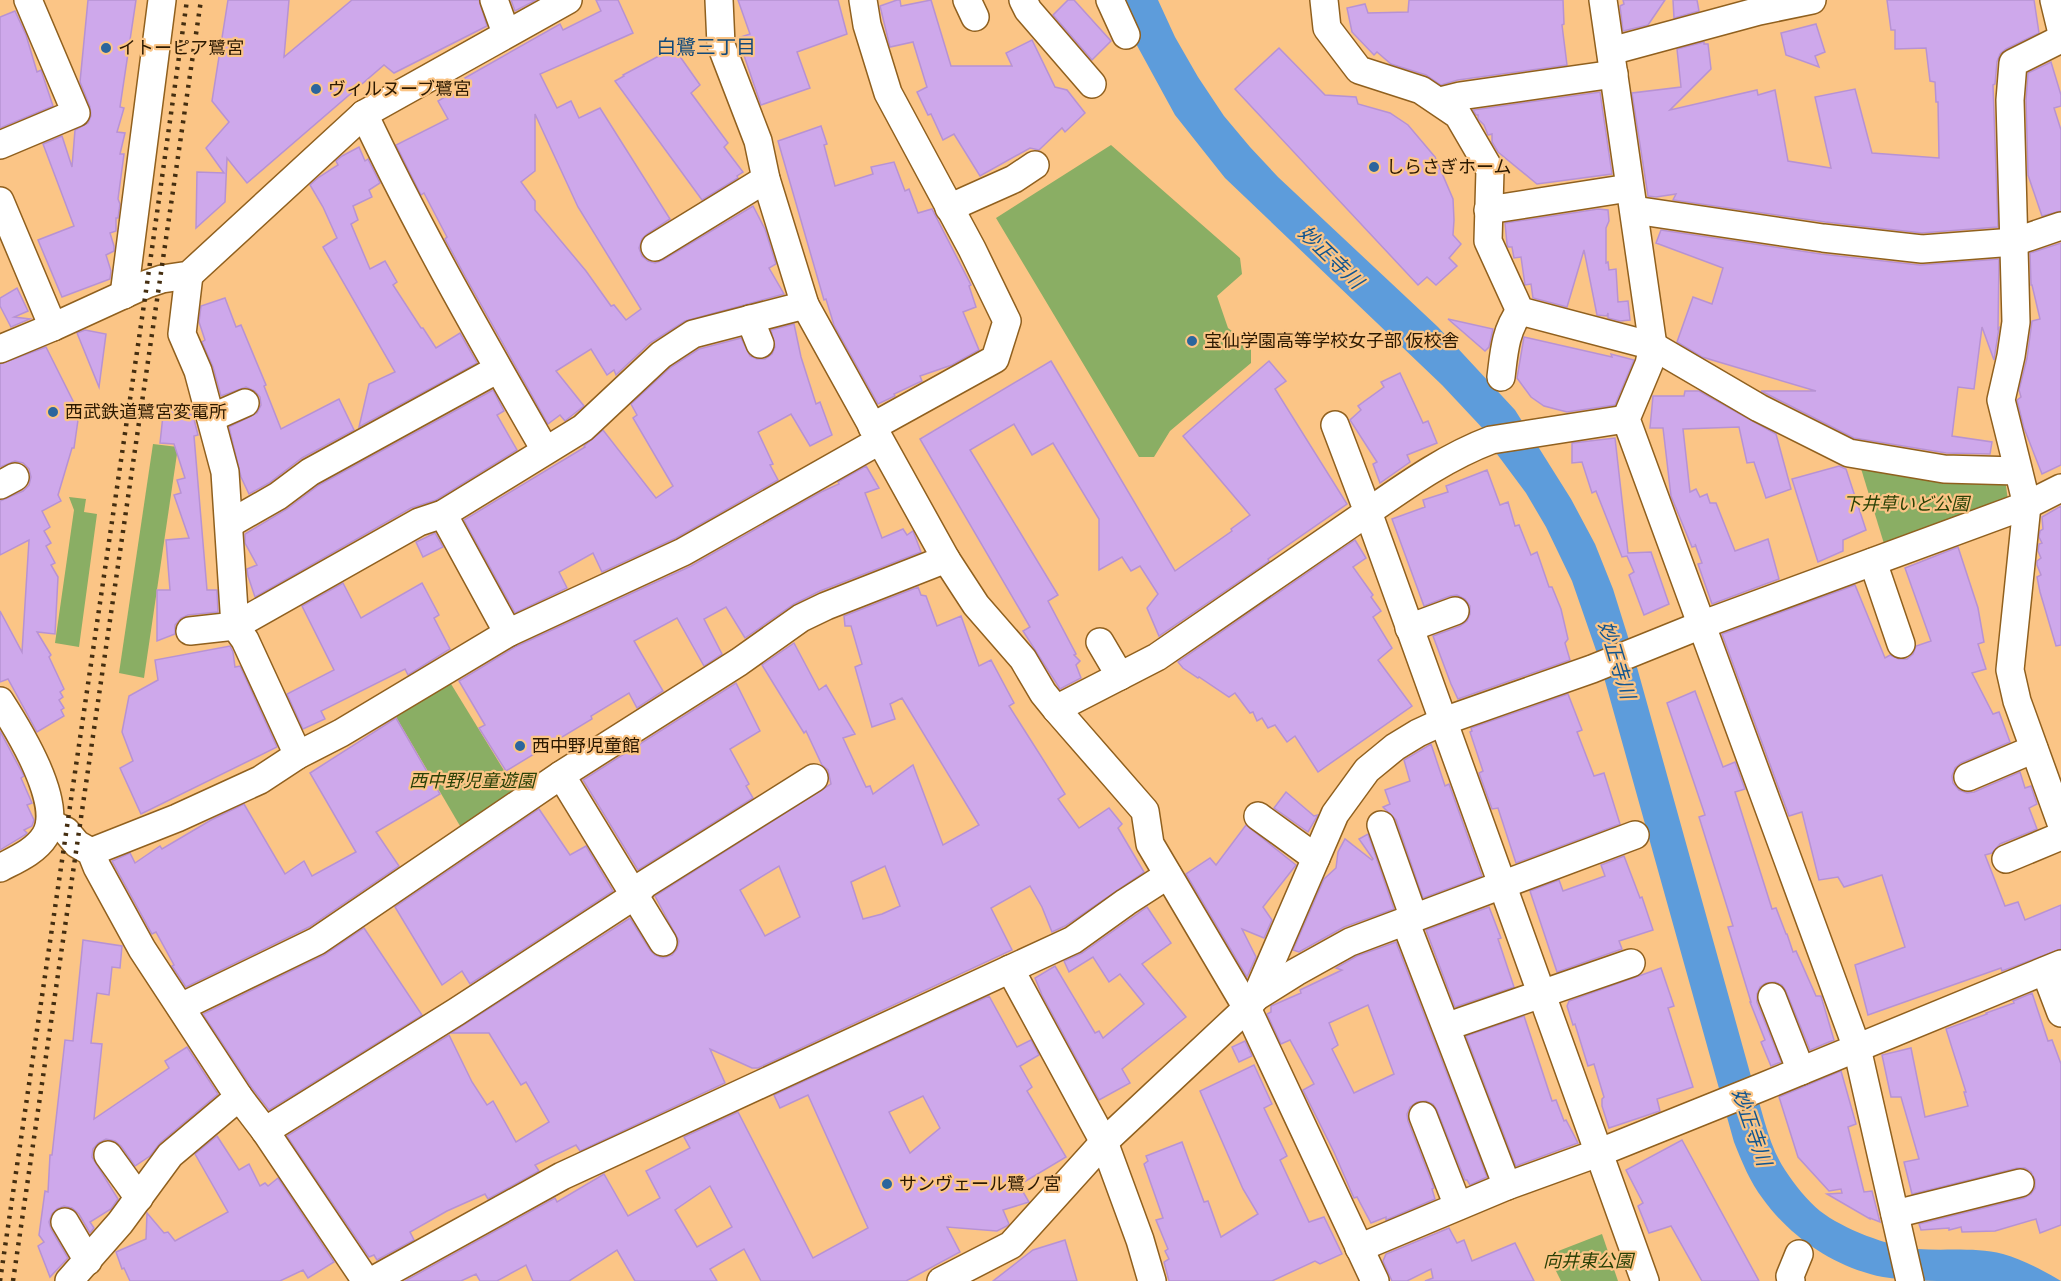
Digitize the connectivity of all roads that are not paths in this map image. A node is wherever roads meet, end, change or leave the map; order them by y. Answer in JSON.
{"nodes":[{"id":1,"x":28,"y":0,"type":"edge"},
{"id":2,"x":162,"y":0,"type":"edge"},
{"id":3,"x":494,"y":0,"type":"edge"},
{"id":4,"x":568,"y":0,"type":"edge"},
{"id":5,"x":719,"y":0,"type":"edge"},
{"id":6,"x":863,"y":0,"type":"edge"},
{"id":7,"x":1023,"y":0,"type":"edge"},
{"id":8,"x":1110,"y":0,"type":"edge"},
{"id":9,"x":1324,"y":0,"type":"edge"},
{"id":10,"x":1604,"y":0,"type":"edge"},
{"id":11,"x":1812,"y":0,"type":"edge"},
{"id":12,"x":2054,"y":0,"type":"edge"},
{"id":13,"x":2061,"y":29,"type":"edge"},
{"id":14,"x":506,"y":33,"type":"junction"},
{"id":15,"x":1126,"y":35,"type":"dead end"},
{"id":16,"x":2061,"y":39,"type":"edge"},
{"id":17,"x":1612,"y":63,"type":"junction"},
{"id":18,"x":1092,"y":84,"type":"dead end"},
{"id":19,"x":1440,"y":101,"type":"junction"},
{"id":20,"x":364,"y":114,"type":"junction"},
{"id":21,"x":0,"y":145,"type":"edge"},
{"id":22,"x":1035,"y":165,"type":"dead end"},
{"id":23,"x":766,"y":179,"type":"junction"},
{"id":24,"x":1632,"y":199,"type":"junction"},
{"id":25,"x":0,"y":201,"type":"edge"},
{"id":26,"x":950,"y":208,"type":"junction"},
{"id":27,"x":1488,"y":210,"type":"junction"},
{"id":28,"x":2061,"y":226,"type":"edge"},
{"id":29,"x":2014,"y":242,"type":"junction"},
{"id":30,"x":654,"y":247,"type":"dead end"},
{"id":31,"x":189,"y":275,"type":"junction"},
{"id":32,"x":124,"y":295,"type":"junction"},
{"id":33,"x":805,"y":305,"type":"junction"},
{"id":34,"x":1520,"y":311,"type":"junction"},
{"id":35,"x":53,"y":327,"type":"junction"},
{"id":36,"x":1653,"y":346,"type":"junction"},
{"id":37,"x":0,"y":349,"type":"edge"},
{"id":38,"x":498,"y":369,"type":"junction"},
{"id":39,"x":1501,"y":377,"type":"dead end"},
{"id":40,"x":245,"y":403,"type":"dead end"},
{"id":41,"x":211,"y":418,"type":"junction"},
{"id":42,"x":1626,"y":419,"type":"junction"},
{"id":43,"x":1335,"y":425,"type":"dead end"},
{"id":44,"x":876,"y":434,"type":"junction"},
{"id":45,"x":545,"y":450,"type":"junction"},
{"id":46,"x":2018,"y":471,"type":"junction"},
{"id":47,"x":2061,"y":488,"type":"edge"},
{"id":48,"x":2027,"y":505,"type":"junction"},
{"id":49,"x":1368,"y":512,"type":"junction"},
{"id":50,"x":443,"y":514,"type":"junction"},
{"id":51,"x":229,"y":524,"type":"junction"},
{"id":52,"x":946,"y":559,"type":"junction"},
{"id":53,"x":1873,"y":562,"type":"junction"},
{"id":54,"x":1455,"y":611,"type":"dead end"},
{"id":55,"x":1701,"y":625,"type":"junction"},
{"id":56,"x":235,"y":626,"type":"junction"},
{"id":57,"x":1409,"y":628,"type":"junction"},
{"id":58,"x":190,"y":631,"type":"dead end"},
{"id":59,"x":508,"y":633,"type":"junction"},
{"id":60,"x":1100,"y":642,"type":"dead end"},
{"id":61,"x":1900,"y":644,"type":"dead end"},
{"id":62,"x":1120,"y":676,"type":"junction"},
{"id":63,"x":0,"y":701,"type":"edge"},
{"id":64,"x":1056,"y":710,"type":"junction"},
{"id":65,"x":1444,"y":722,"type":"junction"},
{"id":66,"x":2034,"y":749,"type":"junction"},
{"id":67,"x":298,"y":754,"type":"junction"},
{"id":68,"x":561,"y":775,"type":"junction"},
{"id":69,"x":1968,"y":777,"type":"dead end"},
{"id":70,"x":814,"y":778,"type":"dead end"},
{"id":71,"x":1258,"y":816,"type":"dead end"},
{"id":72,"x":50,"y":823,"type":"junction"},
{"id":73,"x":2061,"y":823,"type":"edge"},
{"id":74,"x":1381,"y":825,"type":"dead end"},
{"id":75,"x":1635,"y":835,"type":"dead end"},
{"id":76,"x":2061,"y":836,"type":"edge"},
{"id":77,"x":91,"y":852,"type":"junction"},
{"id":78,"x":1316,"y":858,"type":"junction"},
{"id":79,"x":2006,"y":859,"type":"dead end"},
{"id":80,"x":0,"y":868,"type":"edge"},
{"id":81,"x":1168,"y":875,"type":"junction"},
{"id":82,"x":1503,"y":884,"type":"junction"},
{"id":83,"x":634,"y":896,"type":"junction"},
{"id":84,"x":1410,"y":919,"type":"junction"},
{"id":85,"x":663,"y":942,"type":"dead end"},
{"id":86,"x":1631,"y":963,"type":"dead end"},
{"id":87,"x":2053,"y":968,"type":"edge"},
{"id":88,"x":1010,"y":969,"type":"junction"},
{"id":89,"x":1541,"y":993,"type":"junction"},
{"id":90,"x":1772,"y":997,"type":"dead end"},
{"id":91,"x":1252,"y":1002,"type":"junction"},
{"id":92,"x":181,"y":1007,"type":"junction"},
{"id":93,"x":2061,"y":1013,"type":"edge"},
{"id":94,"x":1460,"y":1022,"type":"dead end"},
{"id":95,"x":1857,"y":1048,"type":"junction"},
{"id":96,"x":1801,"y":1071,"type":"junction"},
{"id":97,"x":239,"y":1097,"type":"junction"},
{"id":98,"x":1423,"y":1116,"type":"dead end"},
{"id":99,"x":265,"y":1131,"type":"junction"},
{"id":100,"x":1104,"y":1142,"type":"junction"},
{"id":101,"x":1598,"y":1154,"type":"junction"},
{"id":102,"x":108,"y":1155,"type":"dead end"},
{"id":103,"x":2020,"y":1182,"type":"dead end"},
{"id":104,"x":1507,"y":1186,"type":"junction"},
{"id":105,"x":139,"y":1198,"type":"junction"},
{"id":106,"x":1458,"y":1206,"type":"junction"},
{"id":107,"x":1895,"y":1214,"type":"junction"},
{"id":108,"x":65,"y":1222,"type":"dead end"},
{"id":109,"x":1359,"y":1248,"type":"junction"},
{"id":110,"x":1799,"y":1254,"type":"dead end"},
{"id":111,"x":88,"y":1261,"type":"junction"},
{"id":112,"x":985,"y":1270,"type":"edge"},
{"id":113,"x":69,"y":1281,"type":"edge"},
{"id":114,"x":366,"y":1281,"type":"edge"},
{"id":115,"x":372,"y":1281,"type":"edge"},
{"id":116,"x":941,"y":1281,"type":"edge"},
{"id":117,"x":1152,"y":1281,"type":"edge"},
{"id":118,"x":1375,"y":1281,"type":"edge"},
{"id":119,"x":1645,"y":1281,"type":"edge"},
{"id":120,"x":1791,"y":1281,"type":"edge"},
{"id":121,"x":1910,"y":1281,"type":"edge"}],
"edges":[{"from":1,"to":21,"type":"street"},
{"from":2,"to":32,"type":"street"},
{"from":3,"to":14,"type":"street"},
{"from":4,"to":14,"type":"street"},
{"from":5,"to":23,"type":"street"},
{"from":6,"to":26,"type":"street"},
{"from":7,"to":18,"type":"street"},
{"from":8,"to":15,"type":"street"},
{"from":9,"to":19,"type":"street"},
{"from":10,"to":17,"type":"street"},
{"from":11,"to":17,"type":"street"},
{"from":12,"to":13,"type":"street"},
{"from":14,"to":20,"type":"street"},
{"from":16,"to":29,"type":"street"},
{"from":17,"to":19,"type":"street"},
{"from":17,"to":24,"type":"street"},
{"from":19,"to":27,"type":"street"},
{"from":20,"to":31,"type":"street"},
{"from":20,"to":38,"type":"street"},
{"from":22,"to":26,"type":"street"},
{"from":23,"to":30,"type":"street"},
{"from":23,"to":33,"type":"street"},
{"from":24,"to":27,"type":"street"},
{"from":24,"to":29,"type":"street"},
{"from":24,"to":36,"type":"street"},
{"from":25,"to":35,"type":"street"},
{"from":26,"to":44,"type":"street"},
{"from":27,"to":34,"type":"street"},
{"from":28,"to":29,"type":"street"},
{"from":29,"to":46,"type":"street"},
{"from":31,"to":32,"type":"street"},
{"from":31,"to":41,"type":"street"},
{"from":32,"to":35,"type":"street"},
{"from":33,"to":44,"type":"street"},
{"from":33,"to":45,"type":"street"},
{"from":34,"to":36,"type":"street"},
{"from":34,"to":39,"type":"street"},
{"from":35,"to":37,"type":"street"},
{"from":36,"to":42,"type":"street"},
{"from":36,"to":46,"type":"street"},
{"from":38,"to":45,"type":"street"},
{"from":38,"to":51,"type":"street"},
{"from":40,"to":41,"type":"street"},
{"from":41,"to":51,"type":"street"},
{"from":42,"to":49,"type":"street"},
{"from":42,"to":55,"type":"street"},
{"from":43,"to":49,"type":"street"},
{"from":44,"to":52,"type":"street"},
{"from":44,"to":59,"type":"street"},
{"from":45,"to":50,"type":"street"},
{"from":46,"to":48,"type":"street"},
{"from":47,"to":48,"type":"street"},
{"from":48,"to":53,"type":"street"},
{"from":48,"to":66,"type":"street"},
{"from":49,"to":57,"type":"street"},
{"from":49,"to":62,"type":"street"},
{"from":50,"to":56,"type":"street"},
{"from":50,"to":59,"type":"street"},
{"from":51,"to":56,"type":"street"},
{"from":52,"to":64,"type":"street"},
{"from":52,"to":68,"type":"street"},
{"from":53,"to":55,"type":"street"},
{"from":53,"to":61,"type":"street"},
{"from":54,"to":57,"type":"street"},
{"from":55,"to":65,"type":"street"},
{"from":55,"to":95,"type":"street"},
{"from":56,"to":58,"type":"street"},
{"from":56,"to":67,"type":"street"},
{"from":57,"to":65,"type":"street"},
{"from":59,"to":67,"type":"street"},
{"from":60,"to":62,"type":"street"},
{"from":62,"to":64,"type":"street"},
{"from":63,"to":72,"type":"street"},
{"from":64,"to":81,"type":"street"},
{"from":65,"to":78,"type":"street"},
{"from":65,"to":82,"type":"street"},
{"from":66,"to":69,"type":"street"},
{"from":66,"to":73,"type":"street"},
{"from":67,"to":77,"type":"street"},
{"from":68,"to":83,"type":"street"},
{"from":68,"to":92,"type":"street"},
{"from":70,"to":83,"type":"street"},
{"from":71,"to":78,"type":"street"},
{"from":72,"to":77,"type":"street"},
{"from":72,"to":80,"type":"street"},
{"from":74,"to":84,"type":"street"},
{"from":75,"to":82,"type":"street"},
{"from":76,"to":79,"type":"street"},
{"from":77,"to":92,"type":"street"},
{"from":78,"to":91,"type":"street"},
{"from":81,"to":88,"type":"street"},
{"from":81,"to":91,"type":"street"},
{"from":82,"to":84,"type":"street"},
{"from":82,"to":89,"type":"street"},
{"from":83,"to":85,"type":"street"},
{"from":83,"to":99,"type":"street"},
{"from":84,"to":91,"type":"street"},
{"from":84,"to":104,"type":"street"},
{"from":86,"to":89,"type":"street"},
{"from":87,"to":93,"type":"street"},
{"from":87,"to":95,"type":"street"},
{"from":88,"to":100,"type":"street"},
{"from":88,"to":115,"type":"street"},
{"from":89,"to":94,"type":"street"},
{"from":89,"to":101,"type":"street"},
{"from":90,"to":96,"type":"street"},
{"from":91,"to":100,"type":"street"},
{"from":91,"to":109,"type":"street"},
{"from":92,"to":97,"type":"street"},
{"from":95,"to":96,"type":"street"},
{"from":95,"to":107,"type":"street"},
{"from":96,"to":101,"type":"street"},
{"from":97,"to":99,"type":"street"},
{"from":97,"to":105,"type":"street"},
{"from":98,"to":106,"type":"street"},
{"from":99,"to":114,"type":"street"},
{"from":100,"to":112,"type":"street"},
{"from":100,"to":117,"type":"street"},
{"from":101,"to":104,"type":"street"},
{"from":101,"to":119,"type":"street"},
{"from":102,"to":105,"type":"street"},
{"from":103,"to":107,"type":"street"},
{"from":104,"to":106,"type":"street"},
{"from":105,"to":111,"type":"street"},
{"from":106,"to":109,"type":"street"},
{"from":107,"to":121,"type":"street"},
{"from":108,"to":111,"type":"street"},
{"from":109,"to":118,"type":"street"},
{"from":110,"to":120,"type":"street"},
{"from":111,"to":113,"type":"street"},
{"from":112,"to":116,"type":"street"}]}
